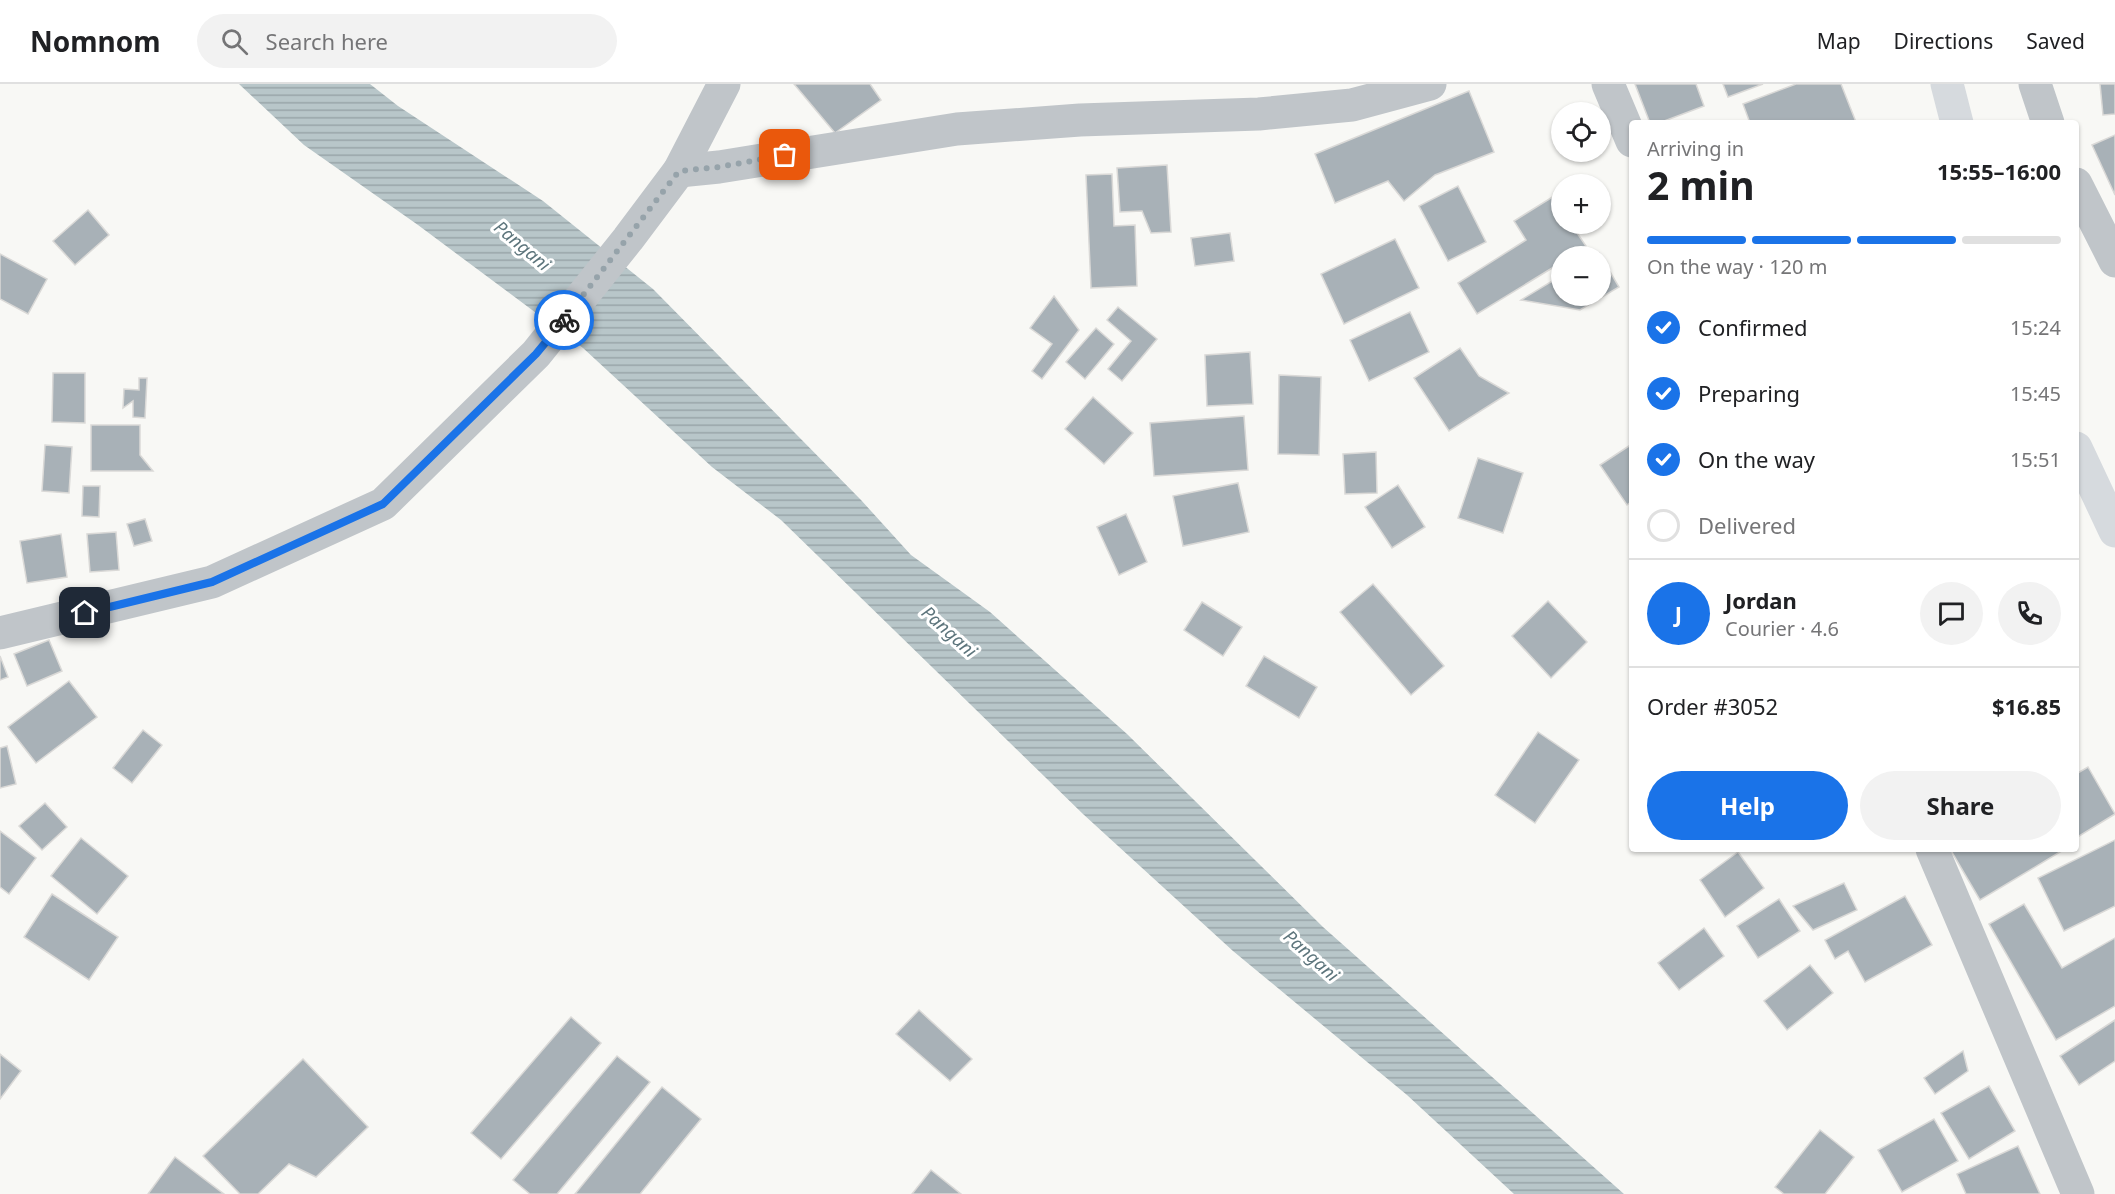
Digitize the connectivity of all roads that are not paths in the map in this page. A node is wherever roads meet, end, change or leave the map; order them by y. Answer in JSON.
{"nodes":[{"id":1,"x":724,"y":84,"type":"edge"},
{"id":2,"x":1430,"y":84,"type":"edge"},
{"id":3,"x":1608,"y":84,"type":"edge"},
{"id":4,"x":1947,"y":84,"type":"edge"},
{"id":5,"x":2035,"y":84,"type":"edge"},
{"id":6,"x":1956,"y":120,"type":"edge"},
{"id":7,"x":2048,"y":120,"type":"edge"},
{"id":8,"x":1629,"y":134,"type":"edge"},
{"id":9,"x":679,"y":171,"type":"junction"},
{"id":10,"x":2079,"y":190,"type":"edge"},
{"id":11,"x":2115,"y":261,"type":"edge"},
{"id":12,"x":2079,"y":454,"type":"edge"},
{"id":13,"x":2115,"y":531,"type":"edge"},
{"id":14,"x":0,"y":633,"type":"edge"},
{"id":15,"x":1933,"y":852,"type":"edge"},
{"id":16,"x":2078,"y":1194,"type":"edge"}],
"edges":[{"from":1,"to":9,"type":"street"},
{"from":2,"to":9,"type":"street"},
{"from":3,"to":8,"type":"street"},
{"from":4,"to":6,"type":"highway"},
{"from":5,"to":7,"type":"street"},
{"from":9,"to":14,"type":"street"},
{"from":10,"to":11,"type":"street"},
{"from":12,"to":13,"type":"highway"},
{"from":15,"to":16,"type":"street"}]}
